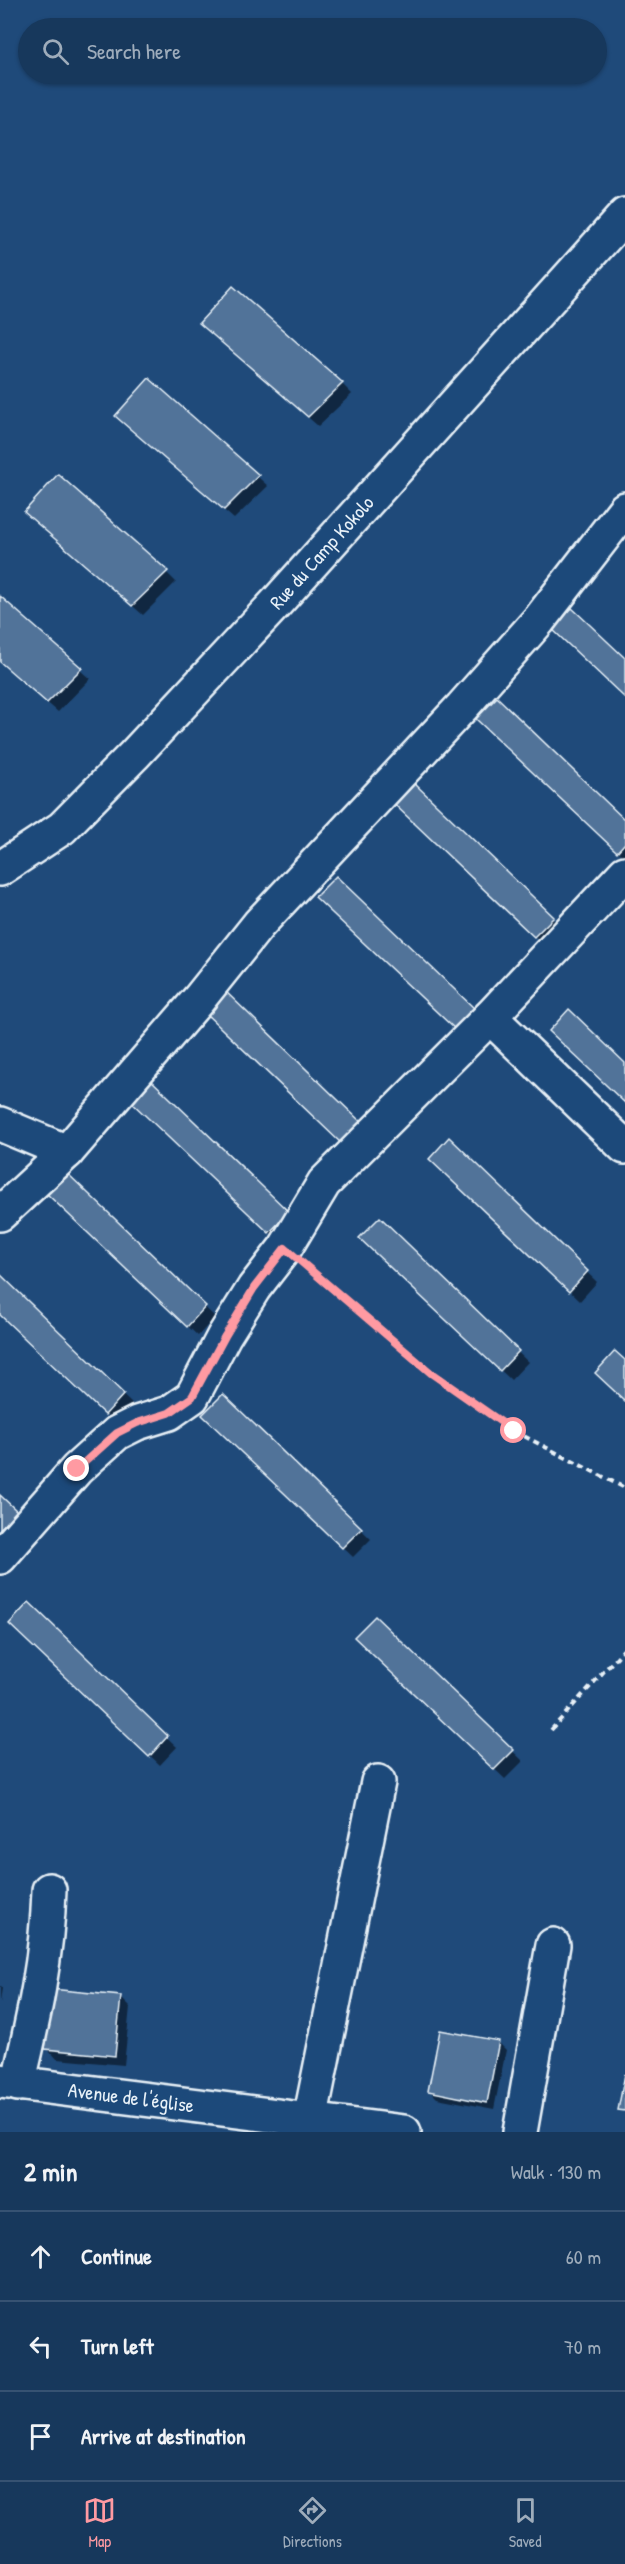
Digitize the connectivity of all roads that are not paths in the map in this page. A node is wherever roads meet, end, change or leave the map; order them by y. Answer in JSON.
{"nodes":[{"id":1,"x":625,"y":215,"type":"edge"},
{"id":2,"x":625,"y":509,"type":"edge"},
{"id":3,"x":0,"y":869,"type":"edge"},
{"id":4,"x":625,"y":873,"type":"edge"},
{"id":5,"x":490,"y":1017,"type":"junction"},
{"id":6,"x":0,"y":1124,"type":"edge"},
{"id":7,"x":625,"y":1147,"type":"edge"},
{"id":8,"x":67,"y":1152,"type":"junction"},
{"id":9,"x":0,"y":1214,"type":"edge"},
{"id":10,"x":0,"y":1557,"type":"edge"},
{"id":11,"x":378,"y":1782,"type":"dead end"},
{"id":12,"x":49,"y":1890,"type":"dead end"},
{"id":13,"x":553,"y":1945,"type":"dead end"},
{"id":14,"x":9,"y":2082,"type":"edge"},
{"id":15,"x":310,"y":2120,"type":"junction"},
{"id":16,"x":404,"y":2132,"type":"edge"},
{"id":17,"x":519,"y":2132,"type":"edge"}],
"edges":[{"from":1,"to":3,"type":"street","name":"Rue du Camp Kokolo"},
{"from":2,"to":8,"type":"street"},
{"from":4,"to":5,"type":"street"},
{"from":5,"to":7,"type":"street"},
{"from":5,"to":10,"type":"street"},
{"from":6,"to":8,"type":"street"},
{"from":8,"to":9,"type":"street"},
{"from":11,"to":15,"type":"street"},
{"from":12,"to":14,"type":"street"},
{"from":13,"to":17,"type":"street"},
{"from":14,"to":15,"type":"street","name":"Avenue de l'église"},
{"from":15,"to":16,"type":"street","name":"Avenue de l'église"}]}
